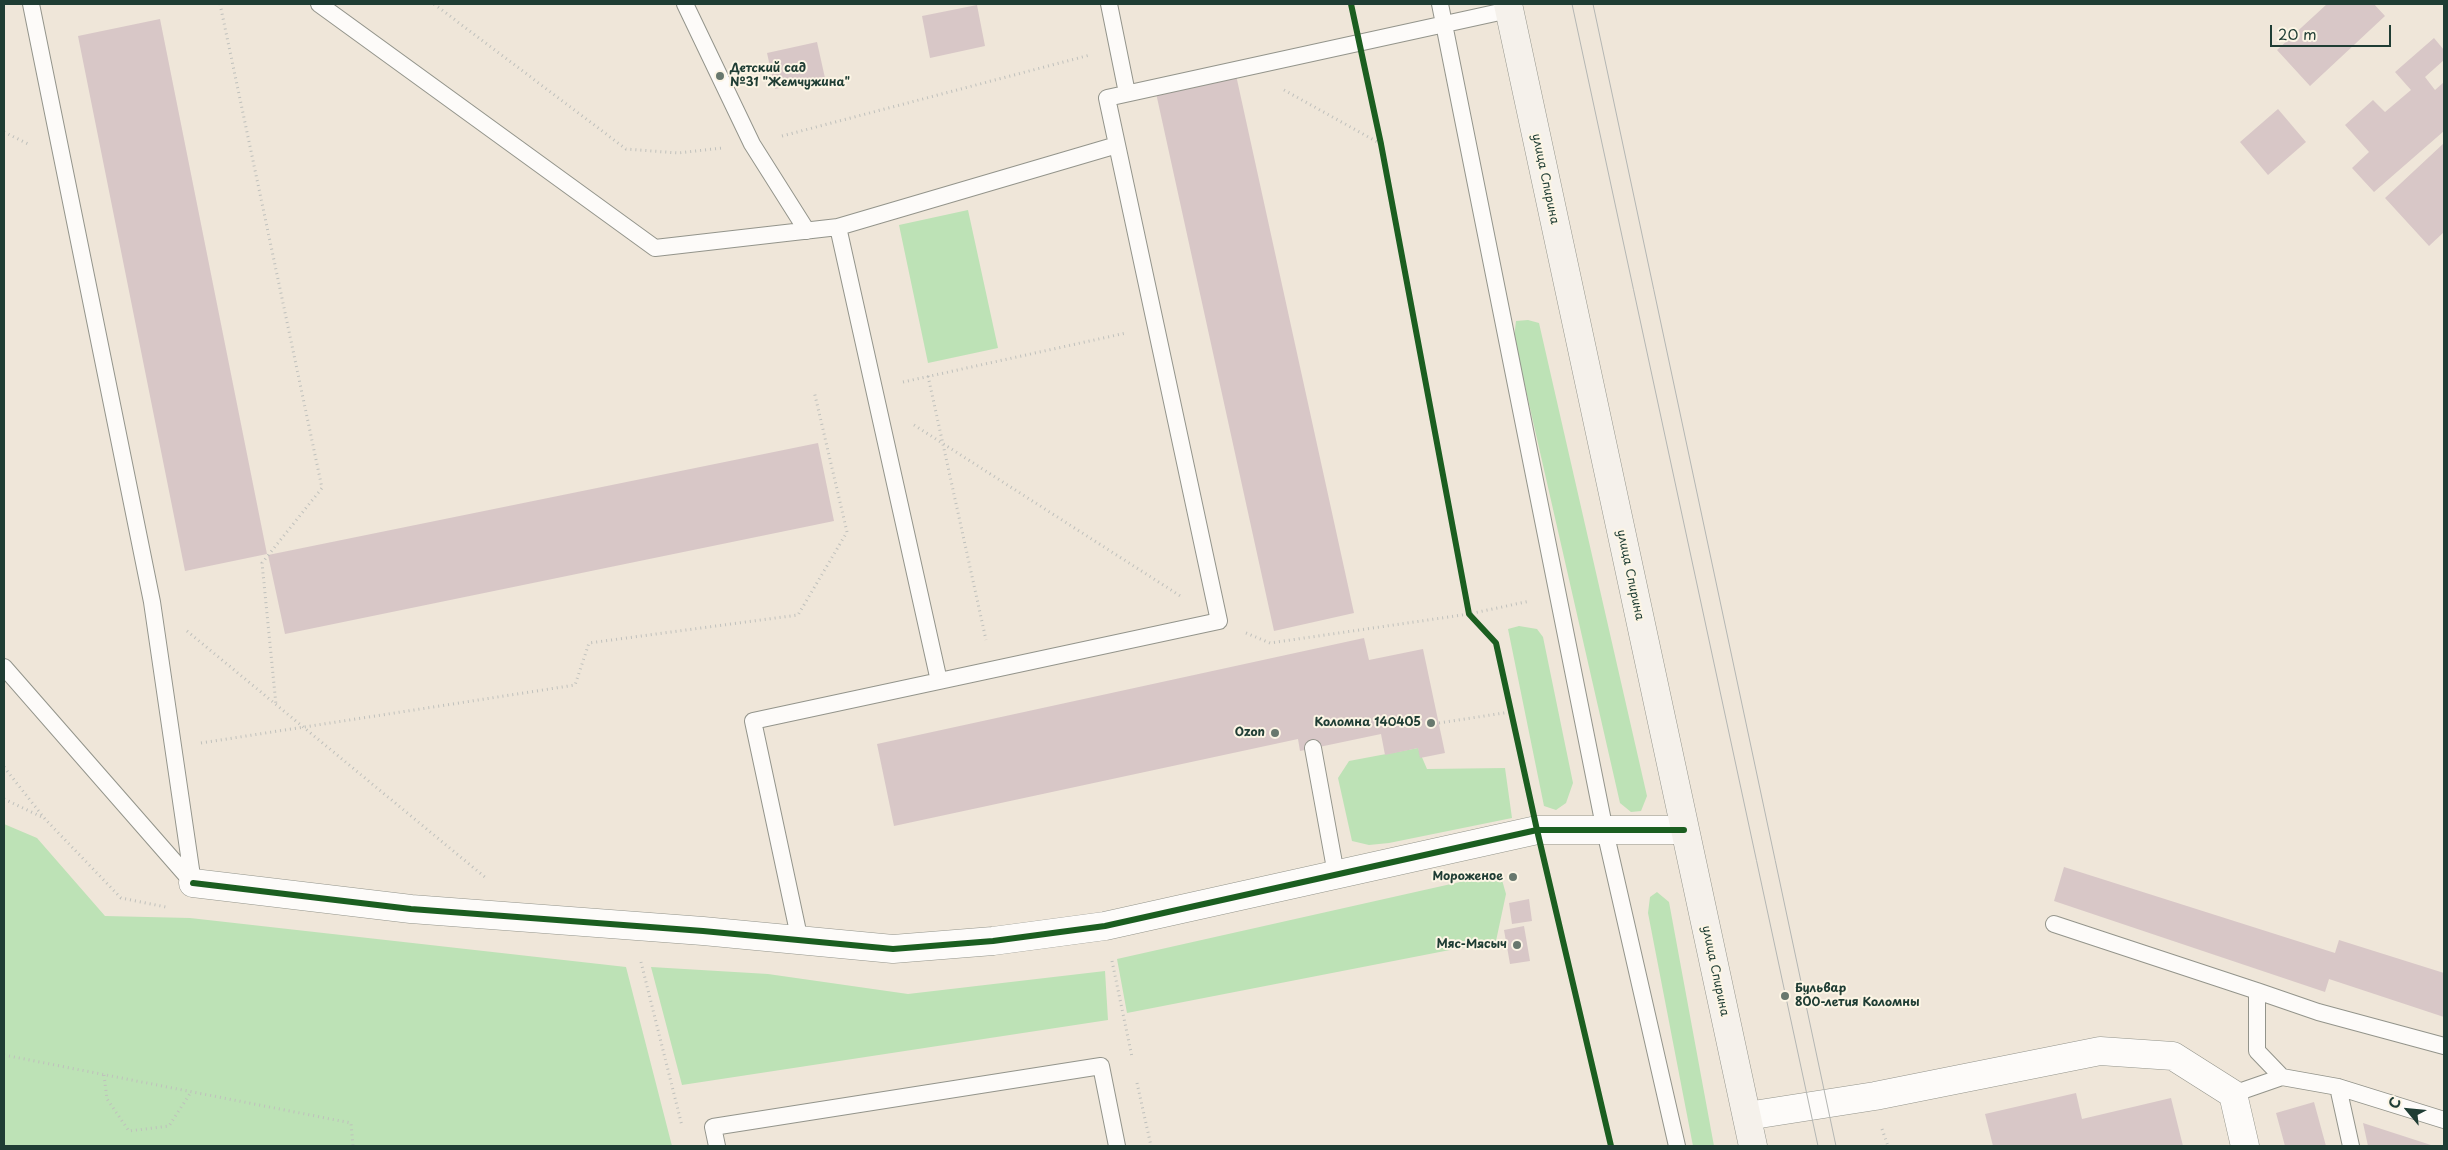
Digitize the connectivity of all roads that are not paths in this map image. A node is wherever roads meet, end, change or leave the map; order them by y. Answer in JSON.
{"nodes":[{"id":1,"x":31,"y":4,"type":"edge"},
{"id":2,"x":319,"y":4,"type":"edge"},
{"id":3,"x":685,"y":4,"type":"edge"},
{"id":4,"x":1110,"y":4,"type":"edge"},
{"id":5,"x":1440,"y":4,"type":"edge"},
{"id":6,"x":1509,"y":7,"type":"edge"},
{"id":7,"x":1446,"y":24,"type":"junction"},
{"id":8,"x":1127,"y":93,"type":"junction"},
{"id":9,"x":1117,"y":145,"type":"junction"},
{"id":10,"x":838,"y":227,"type":"junction"},
{"id":11,"x":807,"y":231,"type":"junction"},
{"id":12,"x":4,"y":667,"type":"edge"},
{"id":13,"x":939,"y":681,"type":"junction"},
{"id":14,"x":1313,"y":748,"type":"dead end"},
{"id":15,"x":1684,"y":830,"type":"junction"},
{"id":16,"x":1605,"y":831,"type":"junction"},
{"id":17,"x":1336,"y":874,"type":"junction"},
{"id":18,"x":193,"y":882,"type":"junction"},
{"id":19,"x":2054,"y":924,"type":"dead end"},
{"id":20,"x":800,"y":940,"type":"junction"},
{"id":21,"x":2257,"y":991,"type":"junction"},
{"id":22,"x":2444,"y":1046,"type":"edge"},
{"id":23,"x":2282,"y":1077,"type":"junction"},
{"id":24,"x":2338,"y":1087,"type":"junction"},
{"id":25,"x":2233,"y":1094,"type":"junction"},
{"id":26,"x":1747,"y":1116,"type":"junction"},
{"id":27,"x":2444,"y":1120,"type":"edge"},
{"id":28,"x":717,"y":1146,"type":"edge"},
{"id":29,"x":1116,"y":1146,"type":"edge"},
{"id":30,"x":1677,"y":1146,"type":"edge"},
{"id":31,"x":1753,"y":1146,"type":"edge"},
{"id":32,"x":2245,"y":1146,"type":"edge"},
{"id":33,"x":2351,"y":1146,"type":"edge"}],
"edges":[{"from":1,"to":18,"type":"lane"},
{"from":2,"to":11,"type":"lane"},
{"from":3,"to":11,"type":"lane"},
{"from":4,"to":8,"type":"lane"},
{"from":5,"to":7,"type":"lane"},
{"from":6,"to":7,"type":"lane"},
{"from":6,"to":15,"type":"main road","name":"улица Спирина"},
{"from":7,"to":8,"type":"lane"},
{"from":7,"to":16,"type":"lane"},
{"from":8,"to":9,"type":"lane"},
{"from":9,"to":10,"type":"lane"},
{"from":9,"to":13,"type":"lane"},
{"from":10,"to":11,"type":"lane"},
{"from":10,"to":13,"type":"lane"},
{"from":12,"to":18,"type":"lane"},
{"from":13,"to":20,"type":"lane"},
{"from":14,"to":17,"type":"lane"},
{"from":15,"to":16,"type":"street"},
{"from":15,"to":26,"type":"main road","name":"улица Спирина"},
{"from":16,"to":17,"type":"street"},
{"from":16,"to":30,"type":"lane"},
{"from":17,"to":20,"type":"street"},
{"from":18,"to":20,"type":"street"},
{"from":19,"to":21,"type":"lane"},
{"from":21,"to":22,"type":"lane"},
{"from":21,"to":23,"type":"lane"},
{"from":23,"to":24,"type":"lane"},
{"from":23,"to":25,"type":"lane"},
{"from":24,"to":27,"type":"lane"},
{"from":24,"to":33,"type":"lane"},
{"from":25,"to":26,"type":"street"},
{"from":25,"to":32,"type":"street"},
{"from":26,"to":31,"type":"main road","name":"улица Спирина"},
{"from":28,"to":29,"type":"lane"}]}
